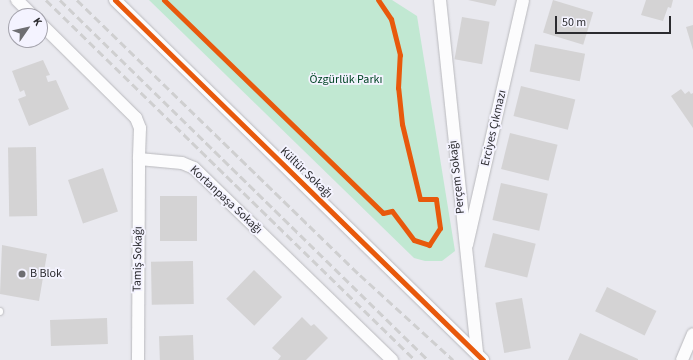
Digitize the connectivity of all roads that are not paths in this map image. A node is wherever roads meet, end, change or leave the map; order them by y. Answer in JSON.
{"nodes":[{"id":1,"x":17,"y":0,"type":"edge"},
{"id":2,"x":115,"y":0,"type":"edge"},
{"id":3,"x":440,"y":0,"type":"edge"},
{"id":4,"x":523,"y":0,"type":"edge"},
{"id":5,"x":25,"y":8,"type":"edge"},
{"id":6,"x":48,"y":31,"type":"edge"},
{"id":7,"x":139,"y":159,"type":"junction"},
{"id":8,"x":465,"y":256,"type":"junction"},
{"id":9,"x":693,"y":334,"type":"edge"},
{"id":10,"x":480,"y":357,"type":"edge"},
{"id":11,"x":138,"y":360,"type":"edge"},
{"id":12,"x":392,"y":360,"type":"edge"},
{"id":13,"x":682,"y":360,"type":"edge"}],
"edges":[{"from":1,"to":5,"type":"street"},
{"from":2,"to":10,"type":"street","name":"Kültür Sokağı"},
{"from":3,"to":8,"type":"street","name":"Perçem Sokağı"},
{"from":4,"to":8,"type":"street","name":"Erciyes Çıkmazı"},
{"from":6,"to":7,"type":"street"},
{"from":7,"to":11,"type":"street","name":"Tamiş Sokağı"},
{"from":7,"to":12,"type":"street","name":"Kortanpaşa Sokağı"},
{"from":8,"to":10,"type":"street","name":"Perçem Sokağı"},
{"from":9,"to":13,"type":"street"}]}
